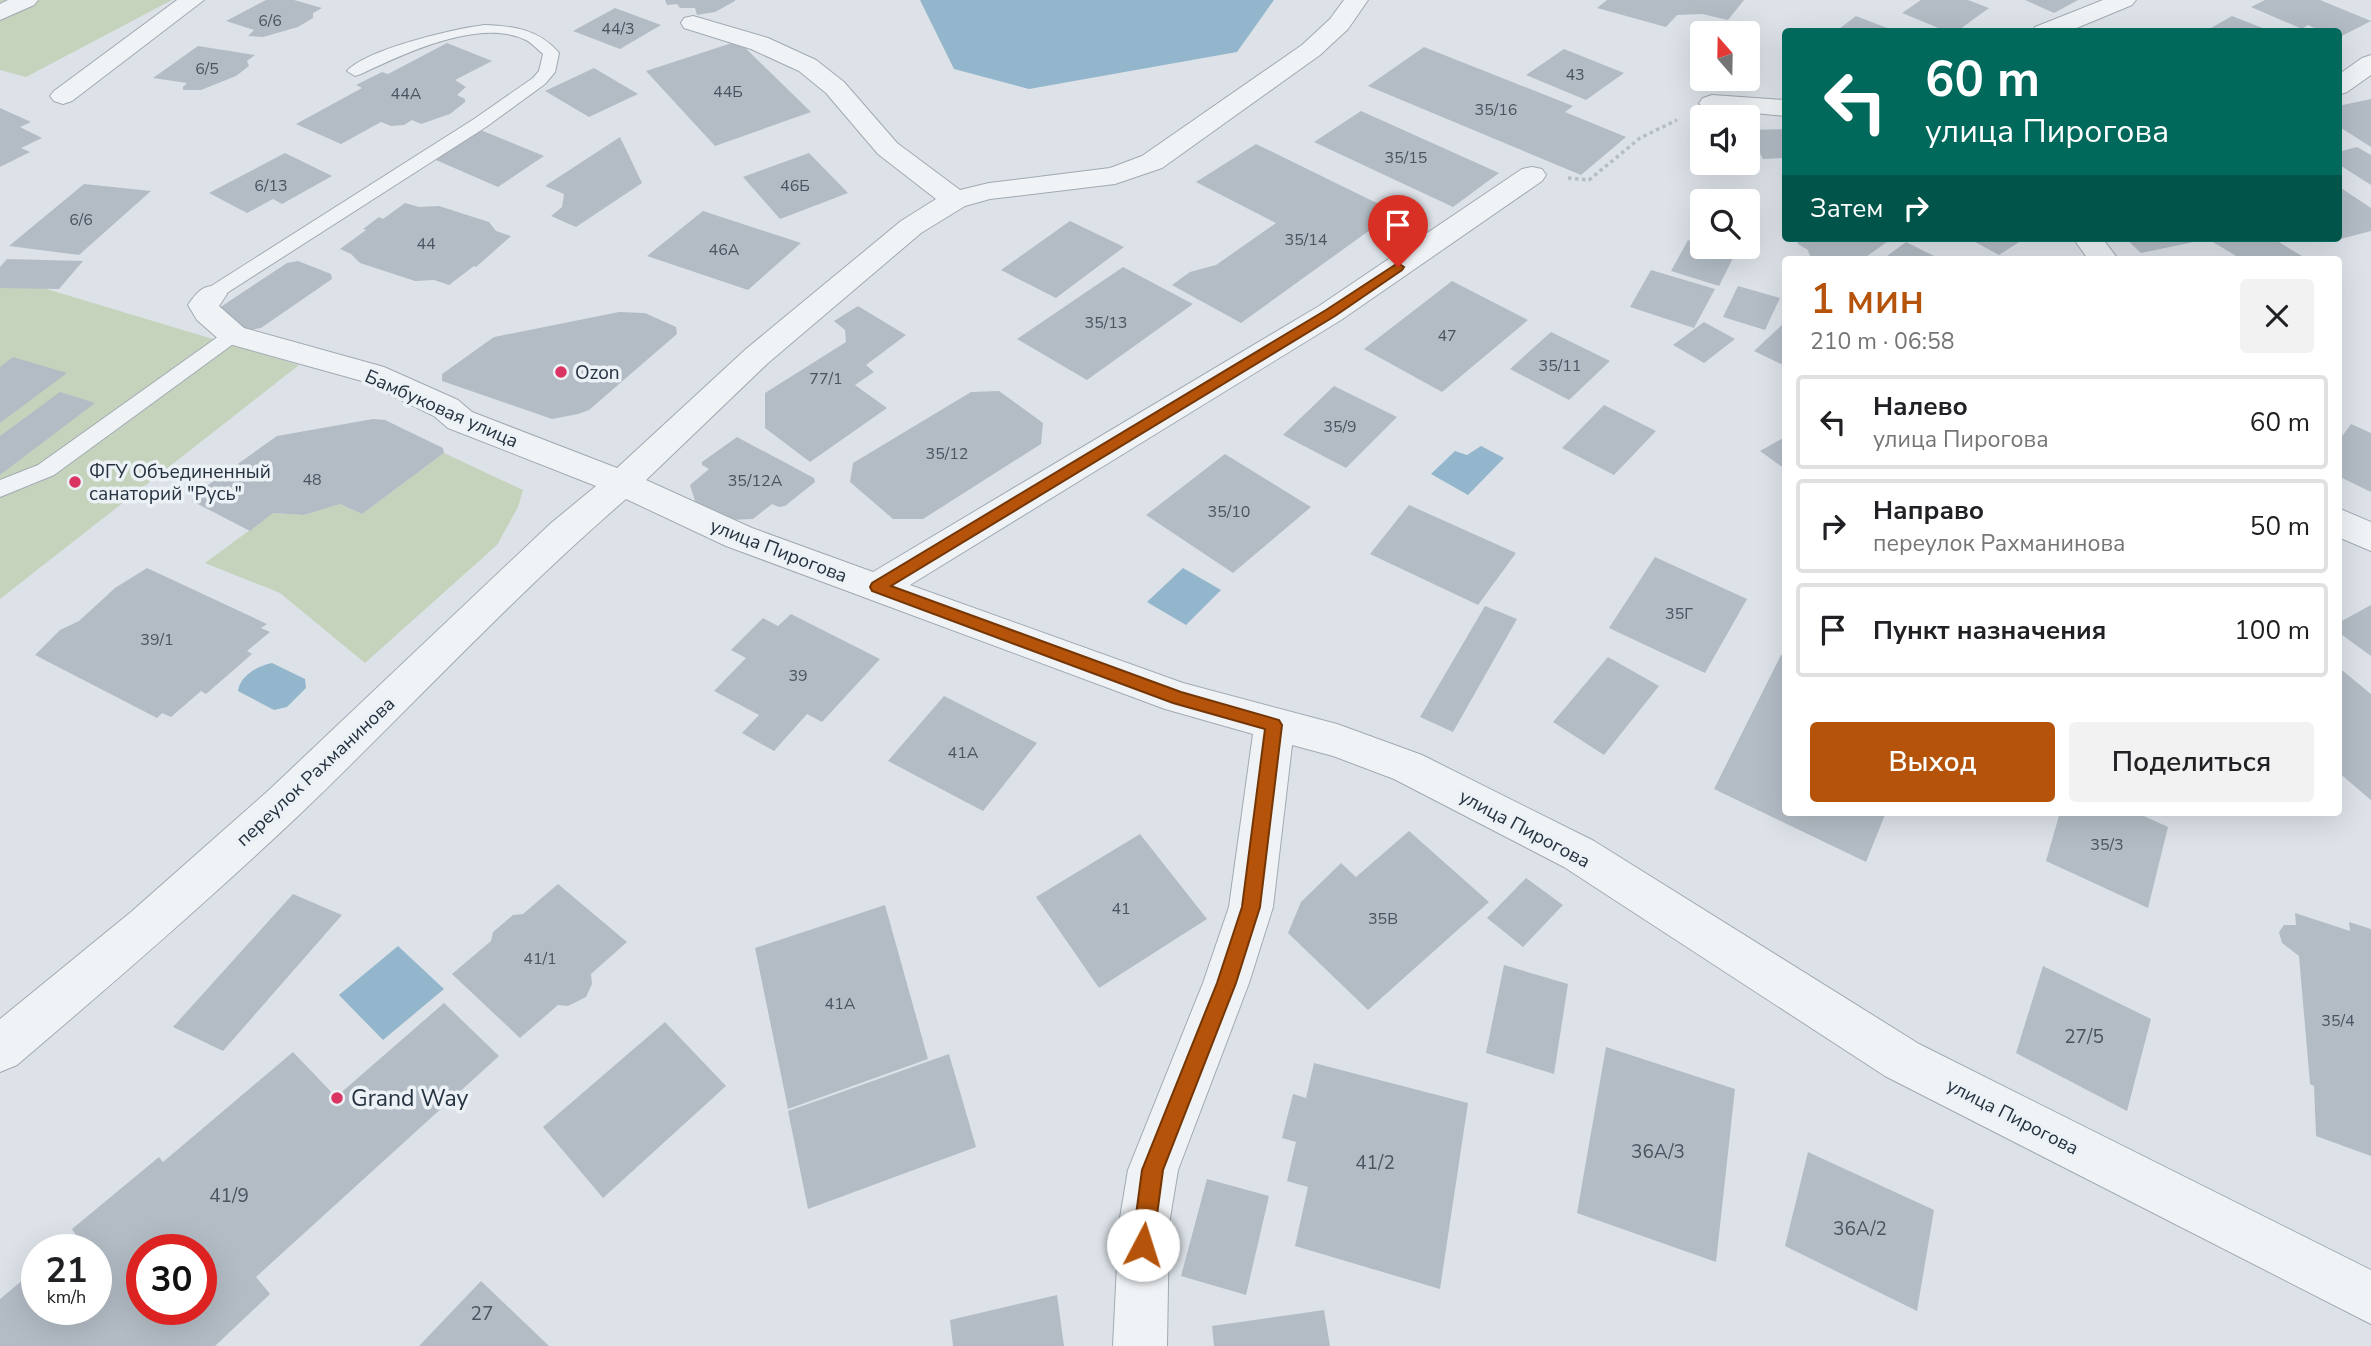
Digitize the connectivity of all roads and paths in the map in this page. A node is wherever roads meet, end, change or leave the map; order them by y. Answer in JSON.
{"nodes":[{"id":1,"x":26,"y":0,"type":"edge"},
{"id":2,"x":192,"y":0,"type":"edge"},
{"id":3,"x":1356,"y":0,"type":"edge"},
{"id":4,"x":2124,"y":0,"type":"edge"},
{"id":5,"x":0,"y":13,"type":"edge"},
{"id":6,"x":692,"y":23,"type":"dead end"},
{"id":7,"x":2054,"y":28,"type":"edge"},
{"id":8,"x":2371,"y":63,"type":"edge"},
{"id":9,"x":355,"y":71,"type":"dead end"},
{"id":10,"x":2342,"y":85,"type":"edge"},
{"id":11,"x":63,"y":96,"type":"dead end"},
{"id":12,"x":1712,"y":103,"type":"joint"},
{"id":13,"x":1782,"y":108,"type":"edge"},
{"id":14,"x":1532,"y":175,"type":"joint"},
{"id":15,"x":955,"y":200,"type":"junction"},
{"id":16,"x":2090,"y":242,"type":"edge"},
{"id":17,"x":2101,"y":256,"type":"edge"},
{"id":18,"x":212,"y":294,"type":"joint"},
{"id":19,"x":233,"y":335,"type":"junction"},
{"id":20,"x":622,"y":483,"type":"junction"},
{"id":21,"x":0,"y":489,"type":"edge"},
{"id":22,"x":2342,"y":524,"type":"edge"},
{"id":23,"x":2371,"y":538,"type":"edge"},
{"id":24,"x":877,"y":587,"type":"junction"},
{"id":25,"x":1274,"y":725,"type":"junction"},
{"id":26,"x":0,"y":1049,"type":"edge"},
{"id":27,"x":2371,"y":1298,"type":"edge"},
{"id":28,"x":1140,"y":1346,"type":"edge"}],
"edges":[{"from":1,"to":5,"type":"street"},
{"from":2,"to":11,"type":"street"},
{"from":3,"to":15,"type":"street","name":"переулок Рахманинова"},
{"from":4,"to":7,"type":"street"},
{"from":6,"to":15,"type":"street"},
{"from":8,"to":10,"type":"street"},
{"from":9,"to":18,"type":"lane"},
{"from":12,"to":13,"type":"street"},
{"from":12,"to":14,"type":"path"},
{"from":14,"to":24,"type":"street"},
{"from":15,"to":20,"type":"street","name":"переулок Рахманинова"},
{"from":16,"to":17,"type":"street"},
{"from":18,"to":19,"type":"street","name":"Бамбуковая улица"},
{"from":19,"to":20,"type":"street","name":"Бамбуковая улица"},
{"from":19,"to":21,"type":"lane"},
{"from":20,"to":24,"type":"street","name":"улица Пирогова"},
{"from":20,"to":26,"type":"street","name":"переулок Рахманинова"},
{"from":22,"to":23,"type":"street"},
{"from":24,"to":25,"type":"street","name":"улица Пирогова"},
{"from":25,"to":27,"type":"street","name":"улица Пирогова"},
{"from":25,"to":28,"type":"street"}]}
